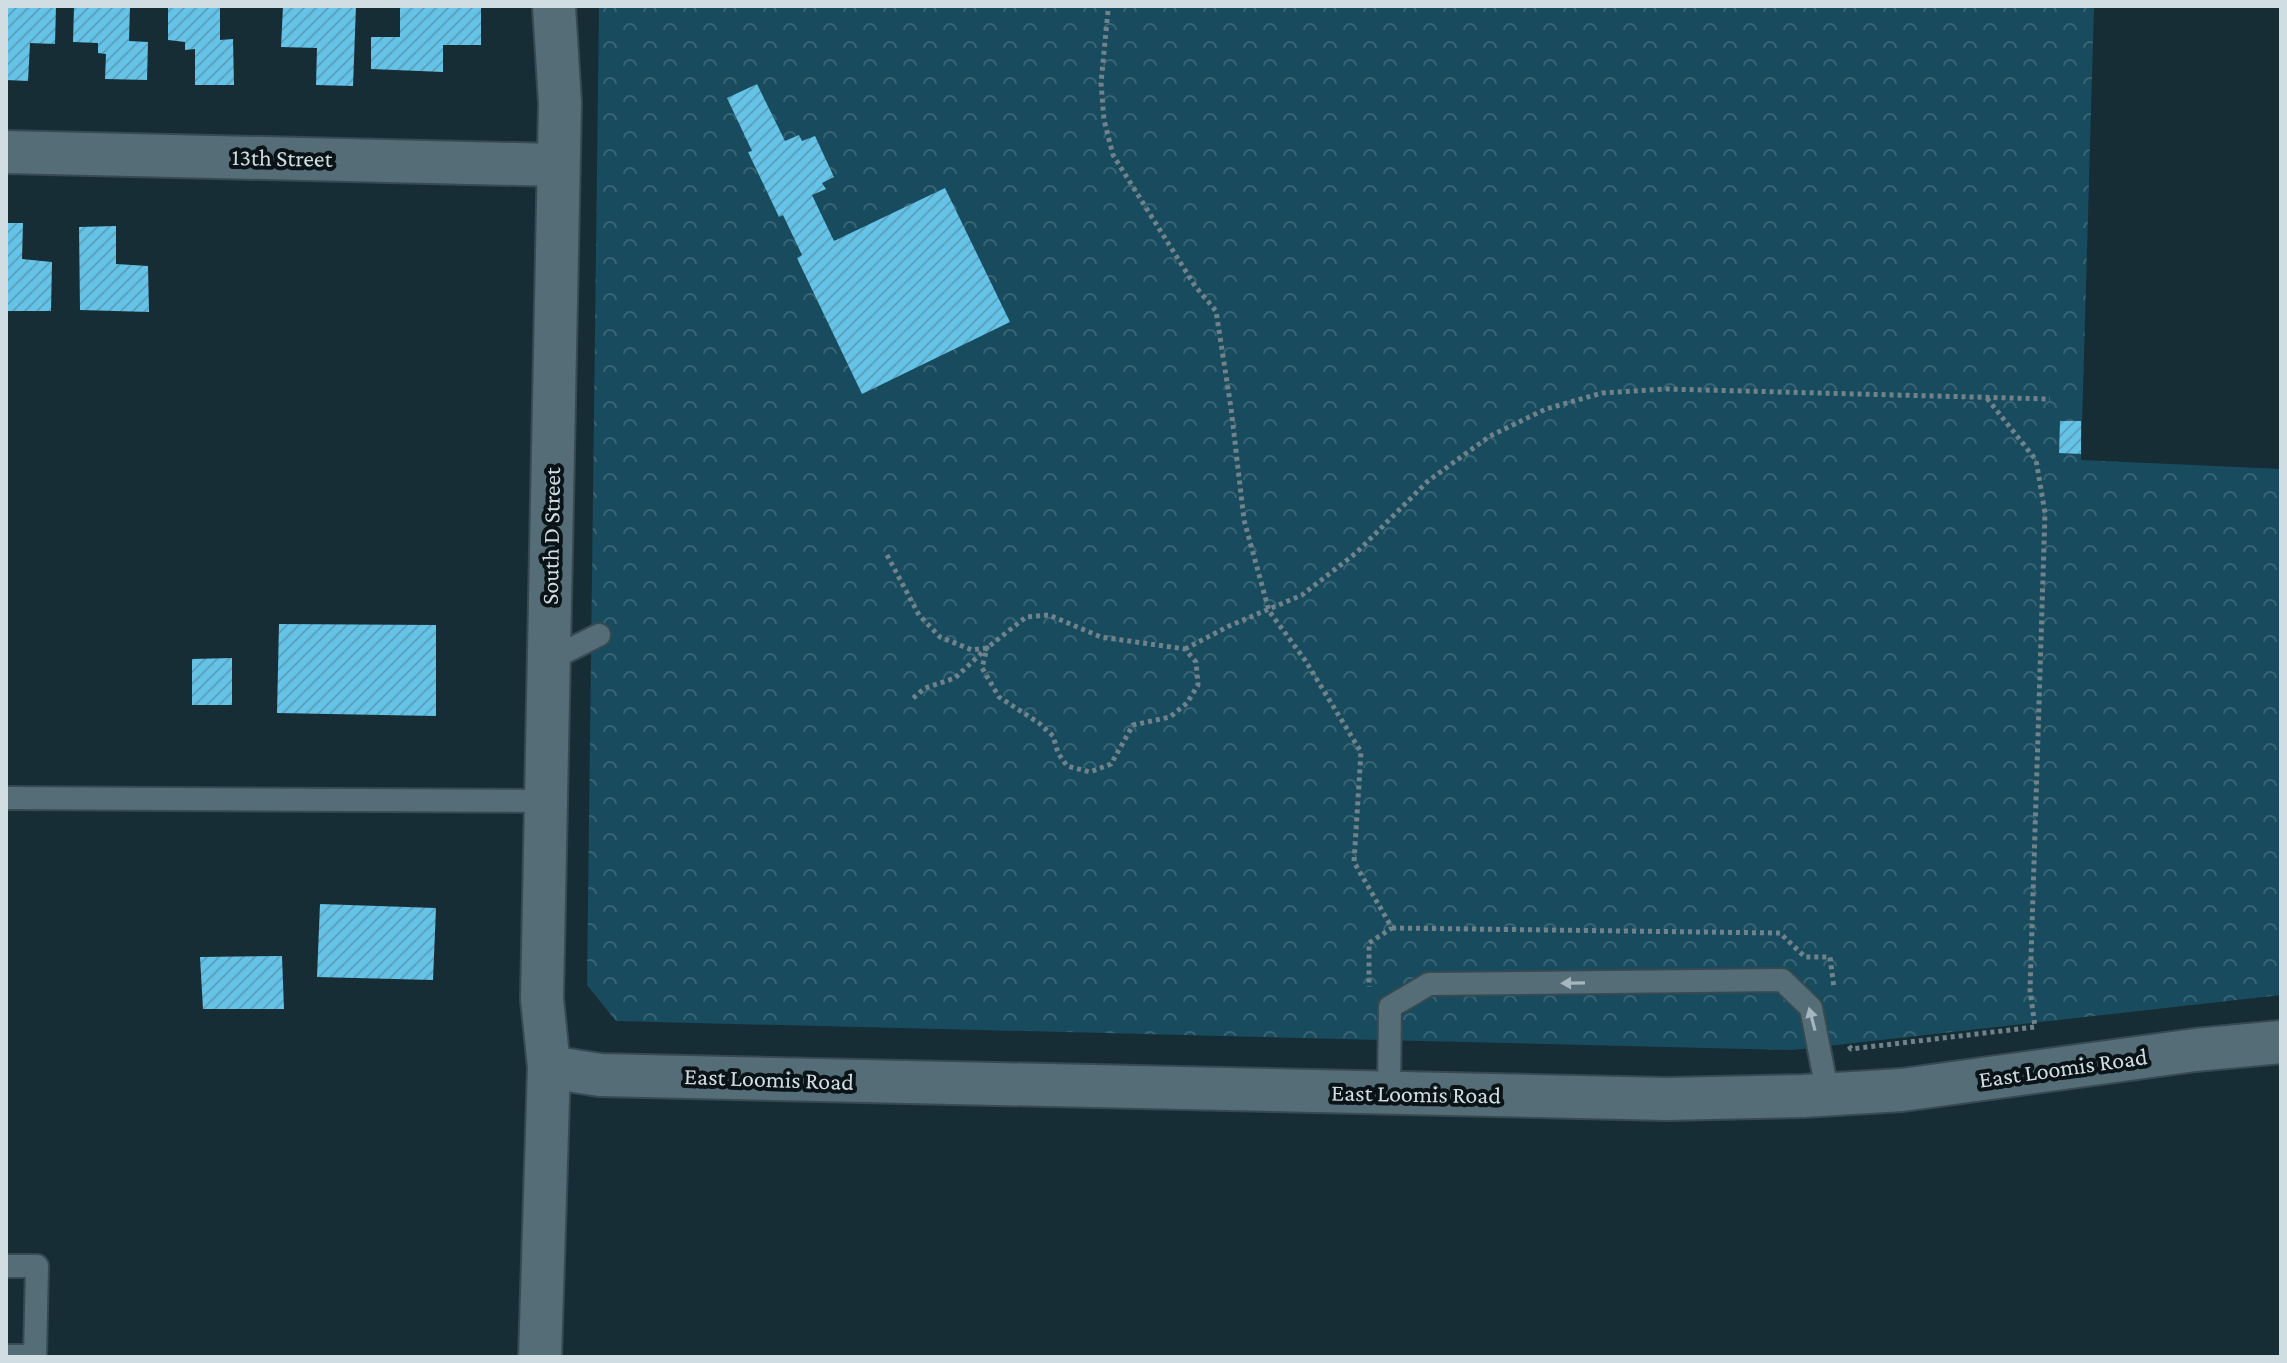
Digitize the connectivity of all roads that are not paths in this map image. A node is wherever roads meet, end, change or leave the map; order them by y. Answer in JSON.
{"nodes":[{"id":1,"x":554,"y":6,"type":"edge"},
{"id":2,"x":6,"y":152,"type":"edge"},
{"id":3,"x":557,"y":165,"type":"junction"},
{"id":4,"x":599,"y":635,"type":"dead end"},
{"id":5,"x":549,"y":660,"type":"junction"},
{"id":6,"x":6,"y":798,"type":"edge"},
{"id":7,"x":546,"y":801,"type":"junction"},
{"id":8,"x":2281,"y":1042,"type":"edge"},
{"id":9,"x":549,"y":1067,"type":"junction"},
{"id":10,"x":1389,"y":1094,"type":"junction"},
{"id":11,"x":1828,"y":1095,"type":"junction"},
{"id":12,"x":6,"y":1266,"type":"edge"},
{"id":13,"x":6,"y":1356,"type":"edge"},
{"id":14,"x":35,"y":1356,"type":"edge"},
{"id":15,"x":540,"y":1357,"type":"edge"}],
"edges":[{"from":1,"to":3,"type":"street","name":"South D Street"},
{"from":2,"to":3,"type":"street","name":"13th Street"},
{"from":3,"to":5,"type":"street","name":"South D Street"},
{"from":4,"to":5,"type":"lane"},
{"from":5,"to":7,"type":"street","name":"South D Street"},
{"from":6,"to":7,"type":"lane"},
{"from":7,"to":9,"type":"street","name":"South D Street"},
{"from":8,"to":11,"type":"street","name":"East Loomis Road"},
{"from":9,"to":10,"type":"street","name":"East Loomis Road"},
{"from":9,"to":15,"type":"street","name":"South D Street"},
{"from":10,"to":11,"type":"street","name":"East Loomis Road"},
{"from":11,"to":10,"type":"lane","one_way":true},
{"from":12,"to":14,"type":"lane"},
{"from":13,"to":14,"type":"lane"}]}
